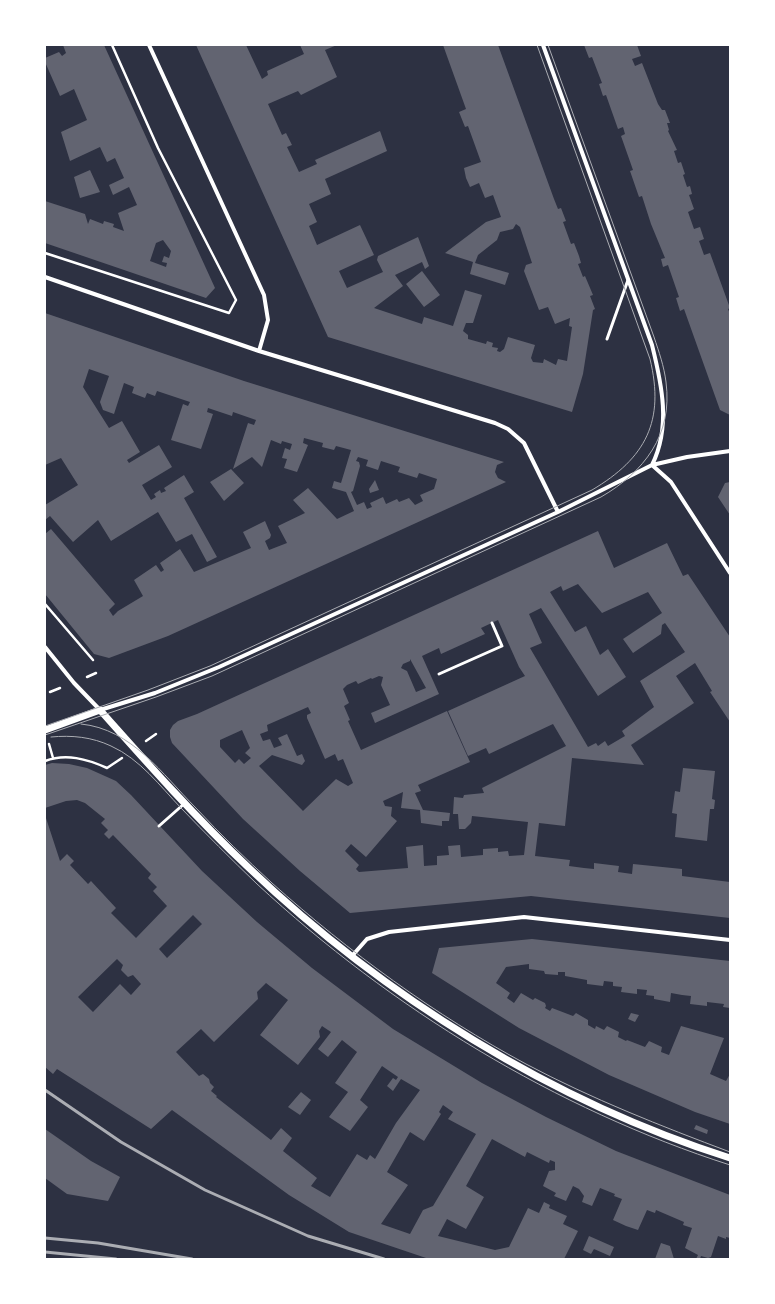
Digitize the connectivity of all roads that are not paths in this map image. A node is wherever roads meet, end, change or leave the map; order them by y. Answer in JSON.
{"nodes":[{"id":1,"x":149,"y":45,"type":"edge"},
{"id":2,"x":543,"y":45,"type":"edge"},
{"id":3,"x":45,"y":277,"type":"edge"},
{"id":4,"x":628,"y":280,"type":"junction"},
{"id":5,"x":607,"y":340,"type":"dead end"},
{"id":6,"x":259,"y":351,"type":"junction"},
{"id":7,"x":730,"y":451,"type":"edge"},
{"id":8,"x":652,"y":465,"type":"junction"},
{"id":9,"x":558,"y":512,"type":"junction"},
{"id":10,"x":730,"y":573,"type":"edge"},
{"id":11,"x":492,"y":623,"type":"dead end"},
{"id":12,"x":45,"y":647,"type":"edge"},
{"id":13,"x":439,"y":674,"type":"dead end"},
{"id":14,"x":100,"y":710,"type":"junction"},
{"id":15,"x":45,"y":730,"type":"edge"},
{"id":16,"x":185,"y":803,"type":"junction"},
{"id":17,"x":159,"y":826,"type":"dead end"},
{"id":18,"x":730,"y":940,"type":"edge"},
{"id":19,"x":352,"y":956,"type":"junction"},
{"id":20,"x":730,"y":1158,"type":"edge"}],
"edges":[{"from":1,"to":6,"type":"street"},
{"from":2,"to":4,"type":"street"},
{"from":3,"to":6,"type":"street"},
{"from":4,"to":5,"type":"lane"},
{"from":4,"to":8,"type":"street"},
{"from":6,"to":9,"type":"street"},
{"from":7,"to":8,"type":"street"},
{"from":8,"to":9,"type":"street"},
{"from":8,"to":10,"type":"street"},
{"from":9,"to":14,"type":"street"},
{"from":11,"to":13,"type":"lane"},
{"from":12,"to":14,"type":"street"},
{"from":14,"to":15,"type":"street"},
{"from":14,"to":16,"type":"street"},
{"from":16,"to":17,"type":"lane"},
{"from":16,"to":19,"type":"street"},
{"from":18,"to":19,"type":"street"},
{"from":19,"to":20,"type":"street"}]}
